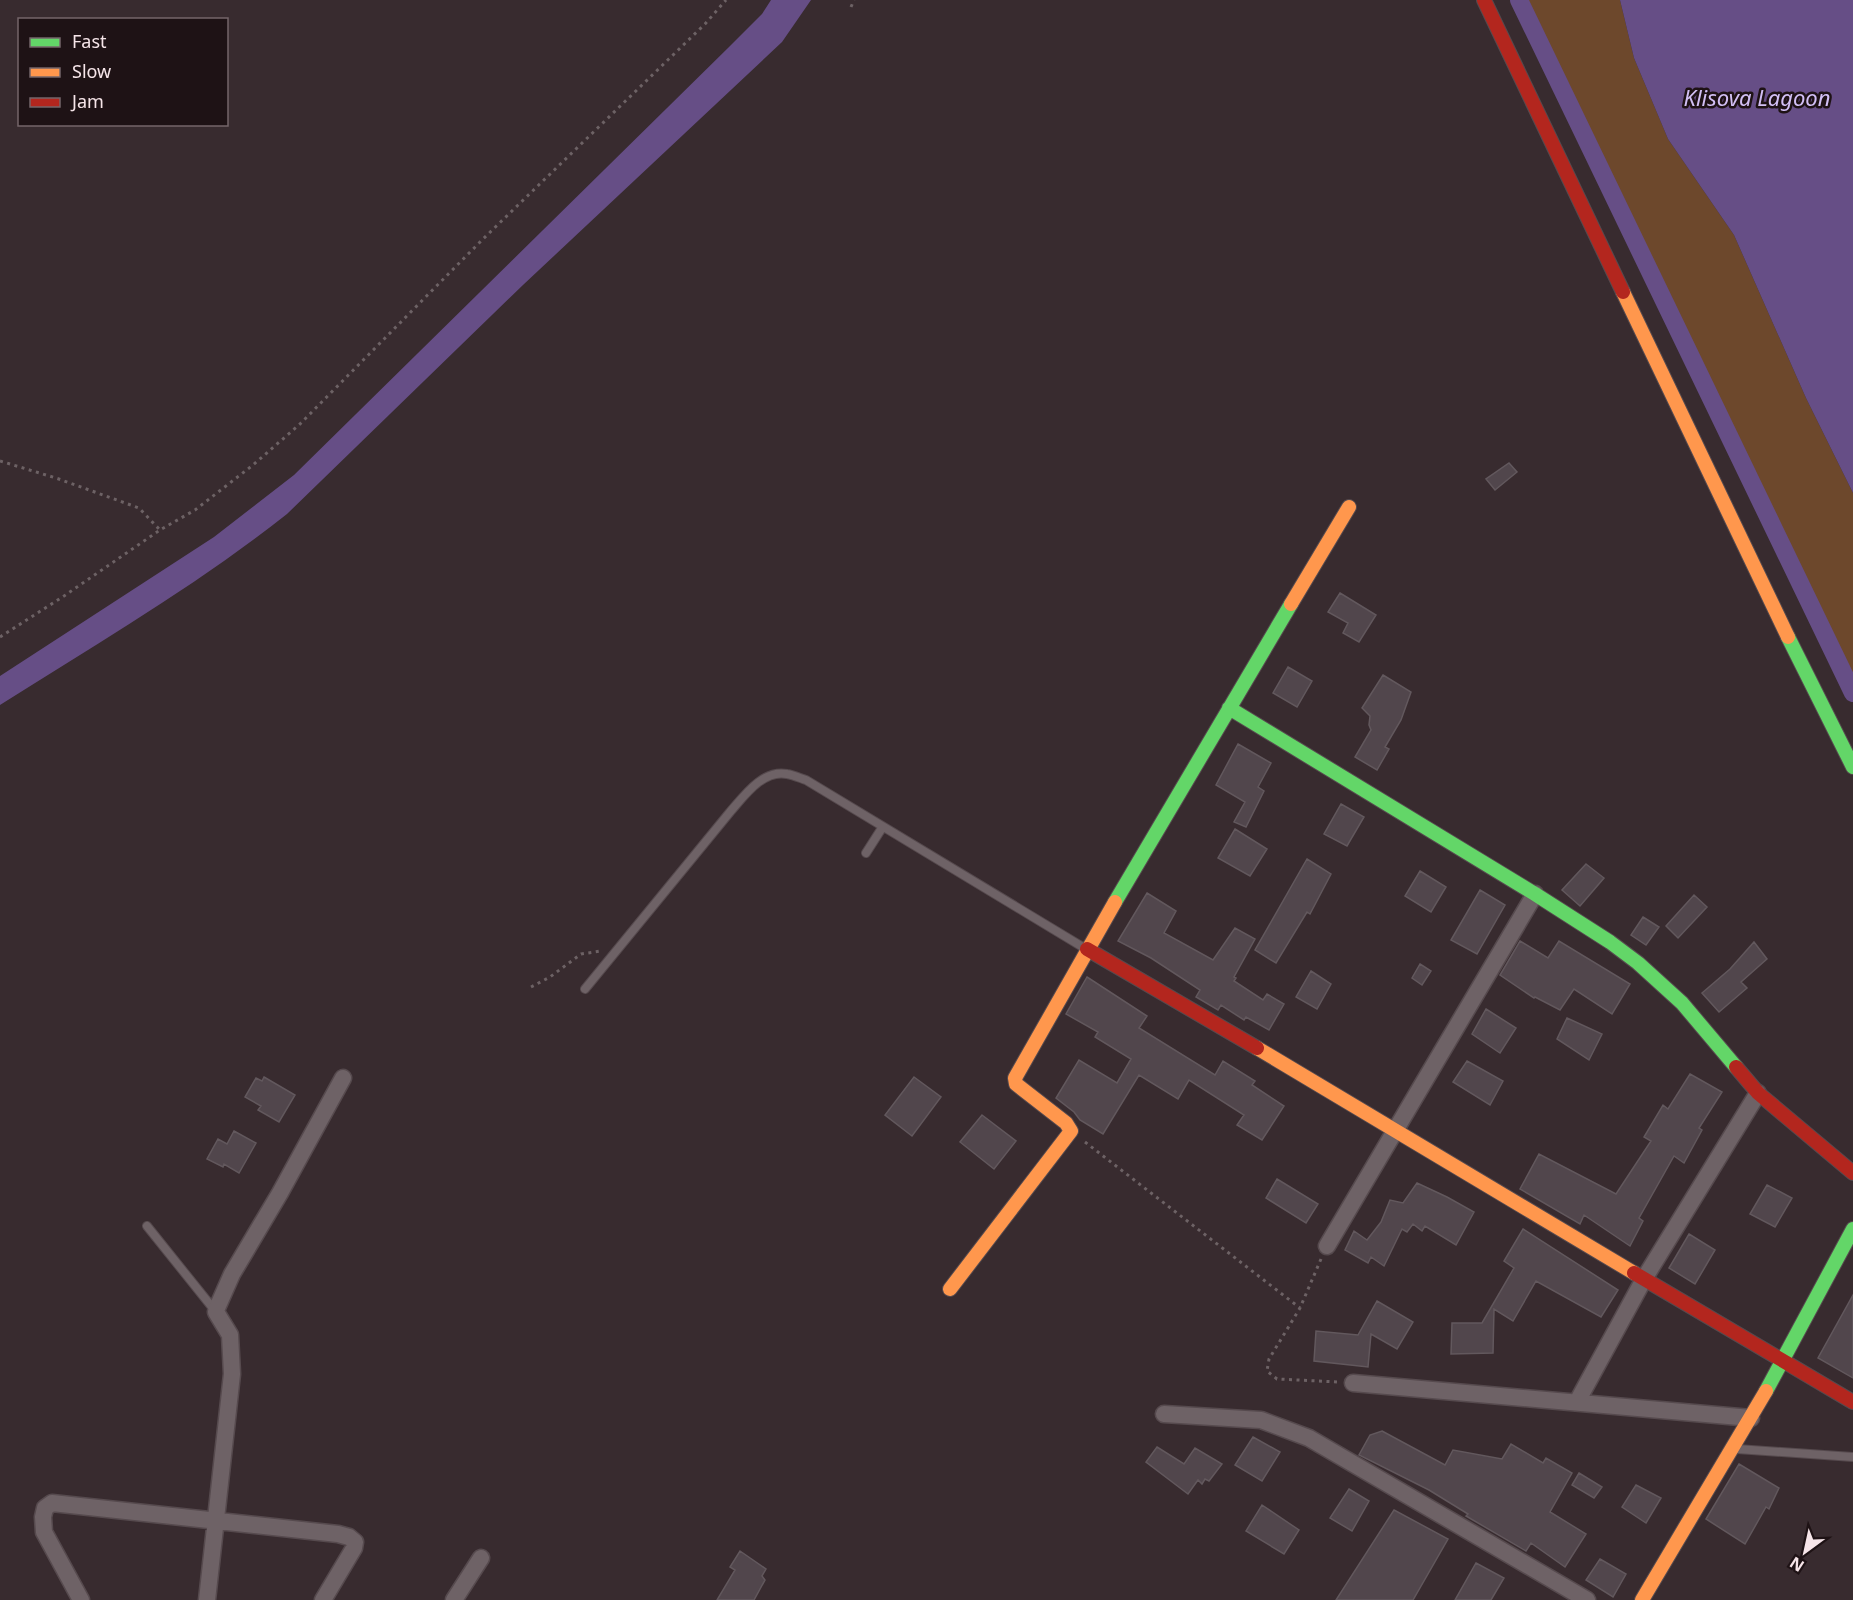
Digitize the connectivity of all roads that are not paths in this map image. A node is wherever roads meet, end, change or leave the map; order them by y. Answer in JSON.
{"nodes":[{"id":1,"x":1484,"y":0,"type":"edge"},
{"id":2,"x":1349,"y":507,"type":"dead end"},
{"id":3,"x":1229,"y":708,"type":"junction"},
{"id":4,"x":1853,"y":767,"type":"edge"},
{"id":5,"x":882,"y":828,"type":"junction"},
{"id":6,"x":866,"y":853,"type":"dead end"},
{"id":7,"x":1535,"y":894,"type":"junction"},
{"id":8,"x":1087,"y":950,"type":"junction"},
{"id":9,"x":585,"y":989,"type":"dead end"},
{"id":10,"x":343,"y":1078,"type":"dead end"},
{"id":11,"x":1758,"y":1093,"type":"junction"},
{"id":12,"x":1396,"y":1130,"type":"junction"},
{"id":13,"x":1853,"y":1173,"type":"edge"},
{"id":14,"x":147,"y":1226,"type":"dead end"},
{"id":15,"x":1853,"y":1229,"type":"edge"},
{"id":16,"x":1327,"y":1246,"type":"road end"},
{"id":17,"x":1846,"y":1258,"type":"edge"},
{"id":18,"x":1644,"y":1279,"type":"junction"},
{"id":19,"x":950,"y":1288,"type":"dead end"},
{"id":20,"x":216,"y":1312,"type":"junction"},
{"id":21,"x":1781,"y":1361,"type":"junction"},
{"id":22,"x":1353,"y":1383,"type":"road end"},
{"id":23,"x":1577,"y":1402,"type":"junction"},
{"id":24,"x":1853,"y":1402,"type":"edge"},
{"id":25,"x":1164,"y":1414,"type":"dead end"},
{"id":26,"x":1751,"y":1418,"type":"junction"},
{"id":27,"x":1732,"y":1448,"type":"junction"},
{"id":28,"x":1853,"y":1457,"type":"edge"},
{"id":29,"x":216,"y":1521,"type":"junction"},
{"id":30,"x":480,"y":1558,"type":"dead end"},
{"id":31,"x":81,"y":1600,"type":"edge"},
{"id":32,"x":207,"y":1600,"type":"edge"},
{"id":33,"x":323,"y":1600,"type":"edge"},
{"id":34,"x":454,"y":1600,"type":"edge"},
{"id":35,"x":1587,"y":1600,"type":"edge"},
{"id":36,"x":1642,"y":1600,"type":"edge"}],
"edges":[{"from":1,"to":4,"type":"street"},
{"from":2,"to":3,"type":"street"},
{"from":3,"to":7,"type":"street"},
{"from":3,"to":8,"type":"street"},
{"from":5,"to":6,"type":"lane"},
{"from":5,"to":8,"type":"lane"},
{"from":5,"to":9,"type":"lane"},
{"from":7,"to":11,"type":"street"},
{"from":7,"to":12,"type":"street"},
{"from":8,"to":12,"type":"street"},
{"from":8,"to":19,"type":"street"},
{"from":10,"to":20,"type":"street"},
{"from":11,"to":13,"type":"street"},
{"from":11,"to":18,"type":"street"},
{"from":12,"to":16,"type":"street"},
{"from":12,"to":18,"type":"street"},
{"from":14,"to":20,"type":"lane"},
{"from":15,"to":17,"type":"street"},
{"from":17,"to":21,"type":"street"},
{"from":18,"to":21,"type":"street"},
{"from":18,"to":23,"type":"street"},
{"from":20,"to":29,"type":"street"},
{"from":21,"to":24,"type":"street"},
{"from":21,"to":26,"type":"street"},
{"from":22,"to":23,"type":"street"},
{"from":23,"to":26,"type":"street"},
{"from":25,"to":35,"type":"street"},
{"from":26,"to":27,"type":"street"},
{"from":27,"to":28,"type":"lane"},
{"from":27,"to":36,"type":"street"},
{"from":29,"to":31,"type":"street"},
{"from":29,"to":32,"type":"street"},
{"from":29,"to":33,"type":"street"},
{"from":30,"to":34,"type":"street"}]}
